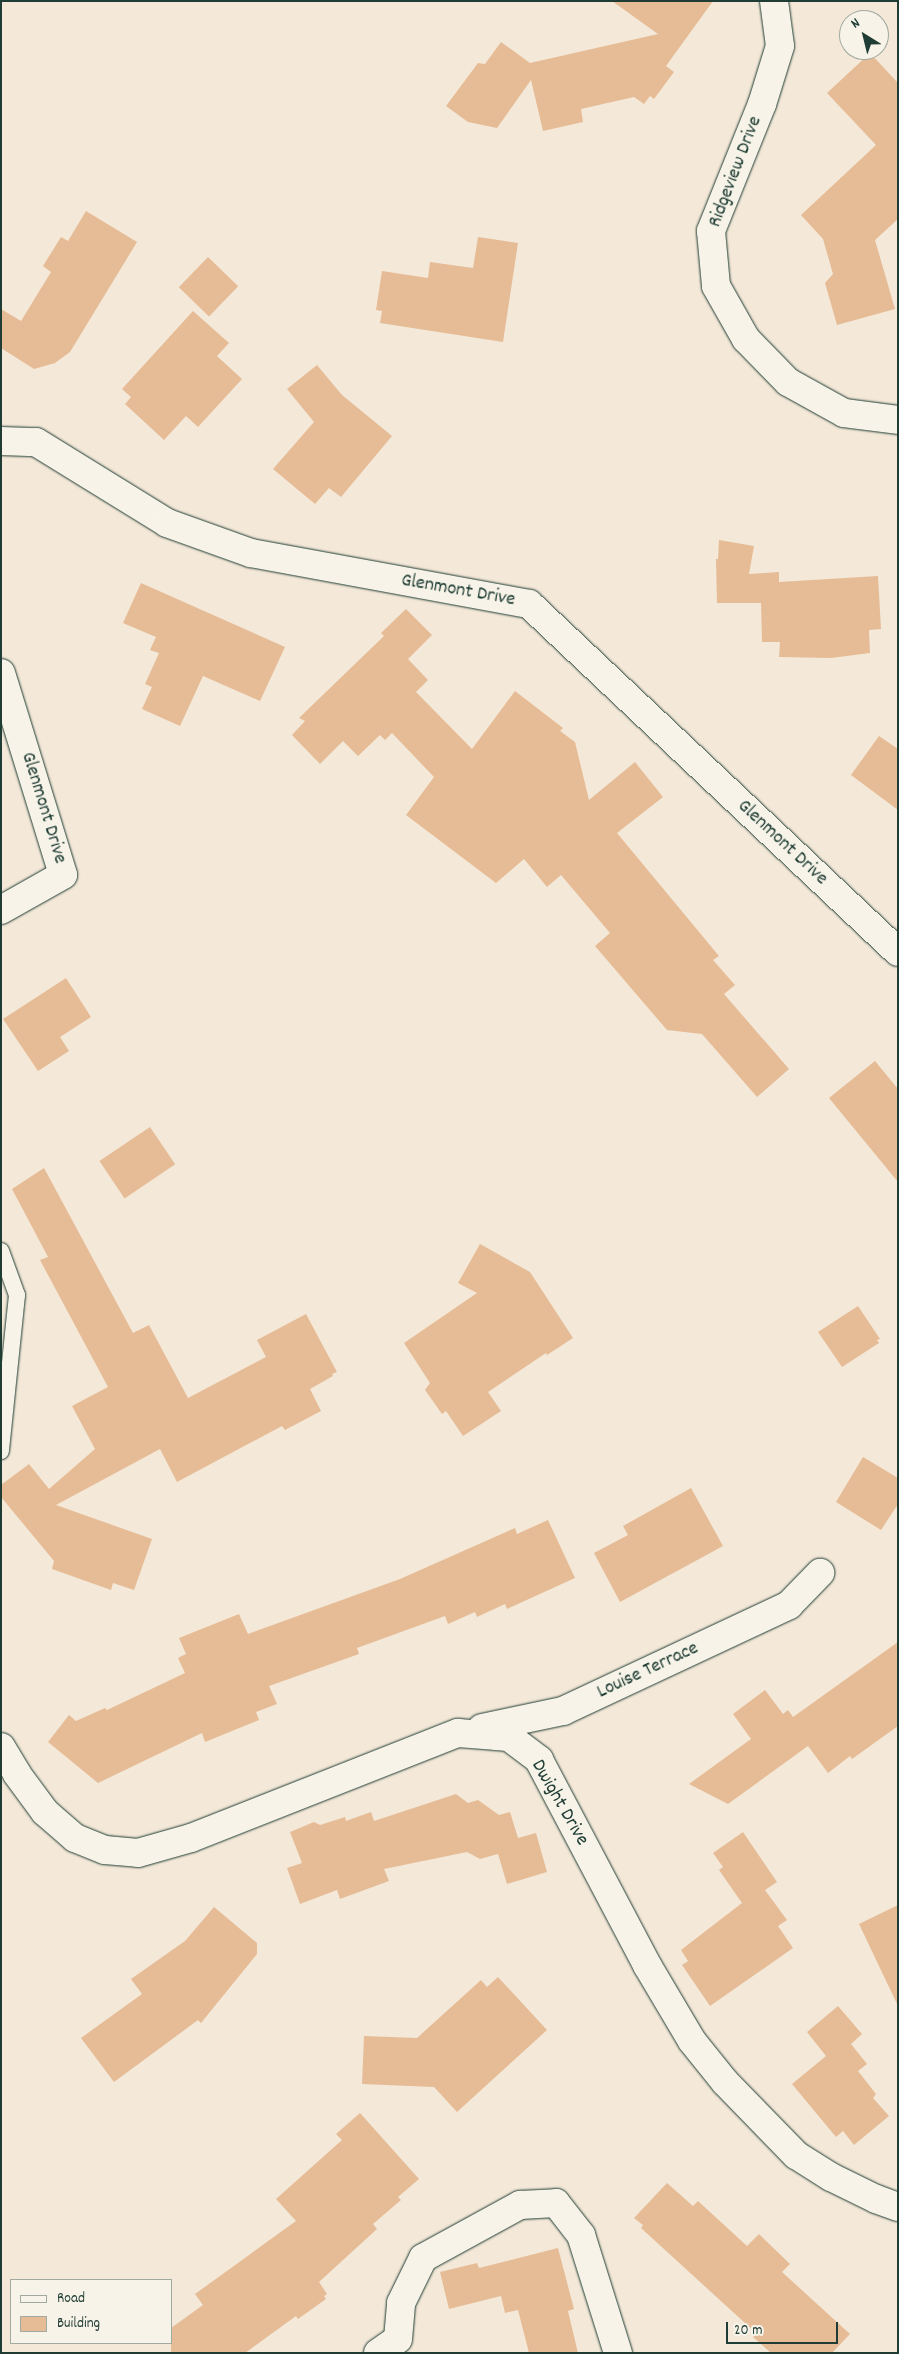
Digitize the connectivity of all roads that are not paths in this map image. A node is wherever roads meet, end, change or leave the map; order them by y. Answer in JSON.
{"nodes":[{"id":1,"x":774,"y":1,"type":"edge"},
{"id":2,"x":898,"y":420,"type":"edge"},
{"id":3,"x":1,"y":441,"type":"edge"},
{"id":4,"x":1,"y":673,"type":"edge"},
{"id":5,"x":1,"y":910,"type":"edge"},
{"id":6,"x":898,"y":952,"type":"edge"},
{"id":7,"x":1,"y":1252,"type":"edge"},
{"id":8,"x":1,"y":1451,"type":"edge"},
{"id":9,"x":820,"y":1572,"type":"dead end"},
{"id":10,"x":458,"y":1733,"type":"junction"},
{"id":11,"x":1,"y":1747,"type":"edge"},
{"id":12,"x":898,"y":2207,"type":"edge"},
{"id":13,"x":394,"y":2348,"type":"edge"},
{"id":14,"x":618,"y":2353,"type":"edge"}],
"edges":[{"from":1,"to":2,"type":"street","name":"Ridgeview Drive"},
{"from":3,"to":6,"type":"street","name":"Glenmont Drive"},
{"from":4,"to":5,"type":"street","name":"Glenmont Drive"},
{"from":7,"to":8,"type":"lane"},
{"from":9,"to":10,"type":"street","name":"Louise Terrace"},
{"from":10,"to":11,"type":"street","name":"Dwight Drive"},
{"from":10,"to":12,"type":"street","name":"Dwight Drive"},
{"from":13,"to":14,"type":"street"}]}
